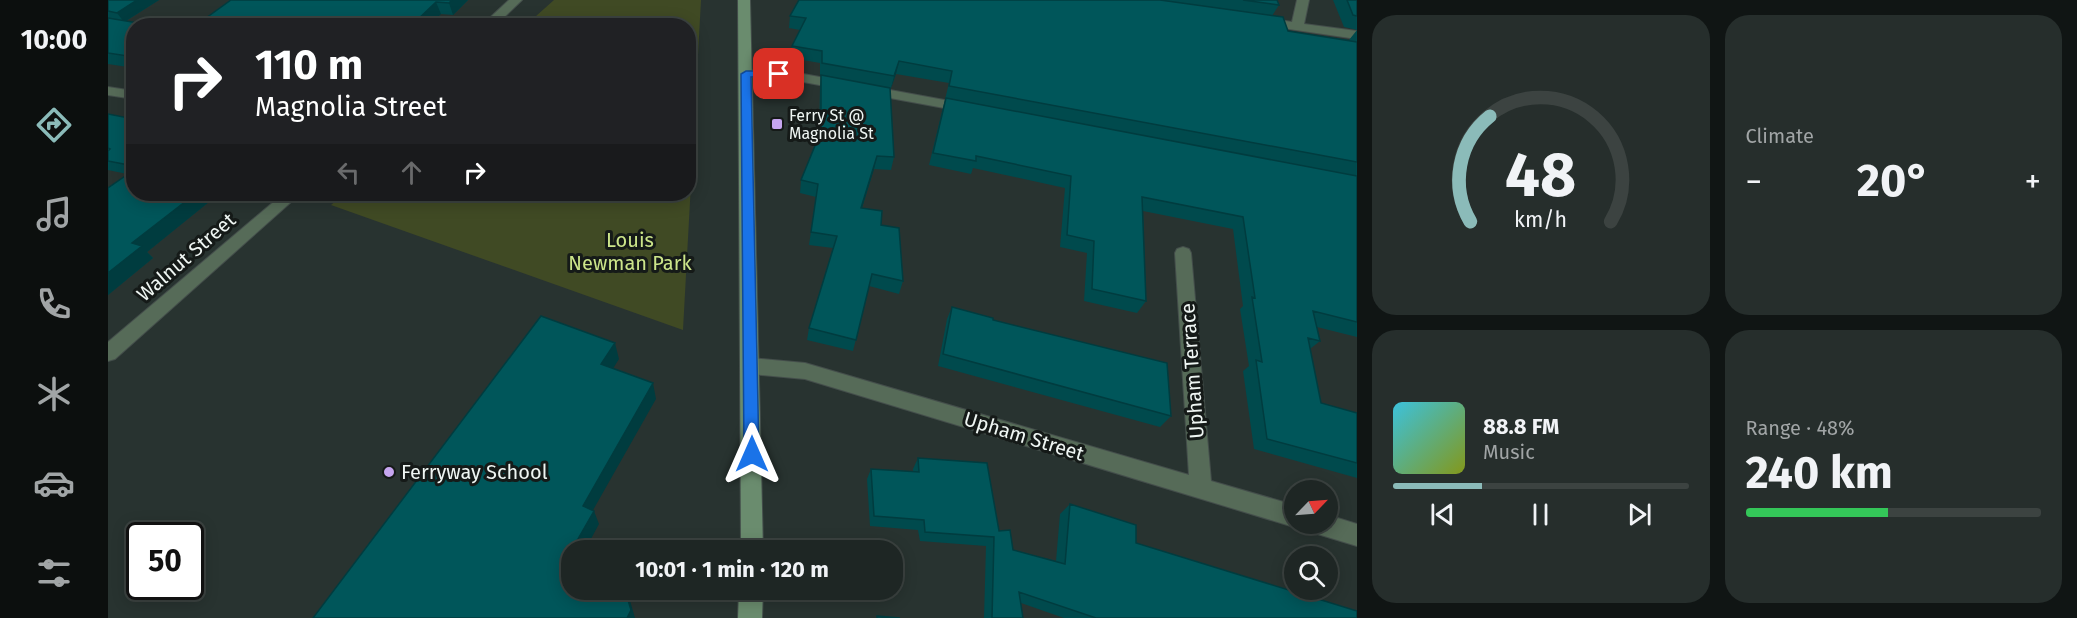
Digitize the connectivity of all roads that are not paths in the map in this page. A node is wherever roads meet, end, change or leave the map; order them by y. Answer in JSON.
{"nodes":[{"id":1,"x":516,"y":0,"type":"edge"},
{"id":2,"x":744,"y":0,"type":"edge"},
{"id":3,"x":1303,"y":0,"type":"edge"},
{"id":4,"x":496,"y":18,"type":"edge"},
{"id":5,"x":1252,"y":20,"type":"edge"},
{"id":6,"x":1297,"y":26,"type":"junction"},
{"id":7,"x":1357,"y":35,"type":"edge"},
{"id":8,"x":746,"y":74,"type":"junction"},
{"id":9,"x":108,"y":91,"type":"edge"},
{"id":10,"x":126,"y":94,"type":"edge"},
{"id":11,"x":985,"y":112,"type":"edge"},
{"id":12,"x":284,"y":201,"type":"edge"},
{"id":13,"x":1183,"y":253,"type":"dead end"},
{"id":14,"x":108,"y":352,"type":"edge"},
{"id":15,"x":751,"y":366,"type":"junction"},
{"id":16,"x":1201,"y":489,"type":"junction"},
{"id":17,"x":1284,"y":513,"type":"edge"},
{"id":18,"x":1338,"y":530,"type":"edge"},
{"id":19,"x":1357,"y":535,"type":"edge"},
{"id":20,"x":752,"y":540,"type":"edge"},
{"id":21,"x":751,"y":600,"type":"edge"},
{"id":22,"x":750,"y":618,"type":"edge"}],
"edges":[{"from":1,"to":4,"type":"street"},
{"from":2,"to":8,"type":"main road"},
{"from":3,"to":6,"type":"street"},
{"from":5,"to":6,"type":"street"},
{"from":6,"to":7,"type":"street"},
{"from":8,"to":11,"type":"street"},
{"from":8,"to":15,"type":"main road"},
{"from":9,"to":10,"type":"street"},
{"from":12,"to":14,"type":"street","name":"Walnut Street"},
{"from":13,"to":16,"type":"street","name":"Upham Terrace"},
{"from":15,"to":16,"type":"street","name":"Upham Street"},
{"from":15,"to":20,"type":"main road"},
{"from":16,"to":17,"type":"street","name":"Upham Street"},
{"from":18,"to":19,"type":"street"},
{"from":21,"to":22,"type":"main road"}]}
